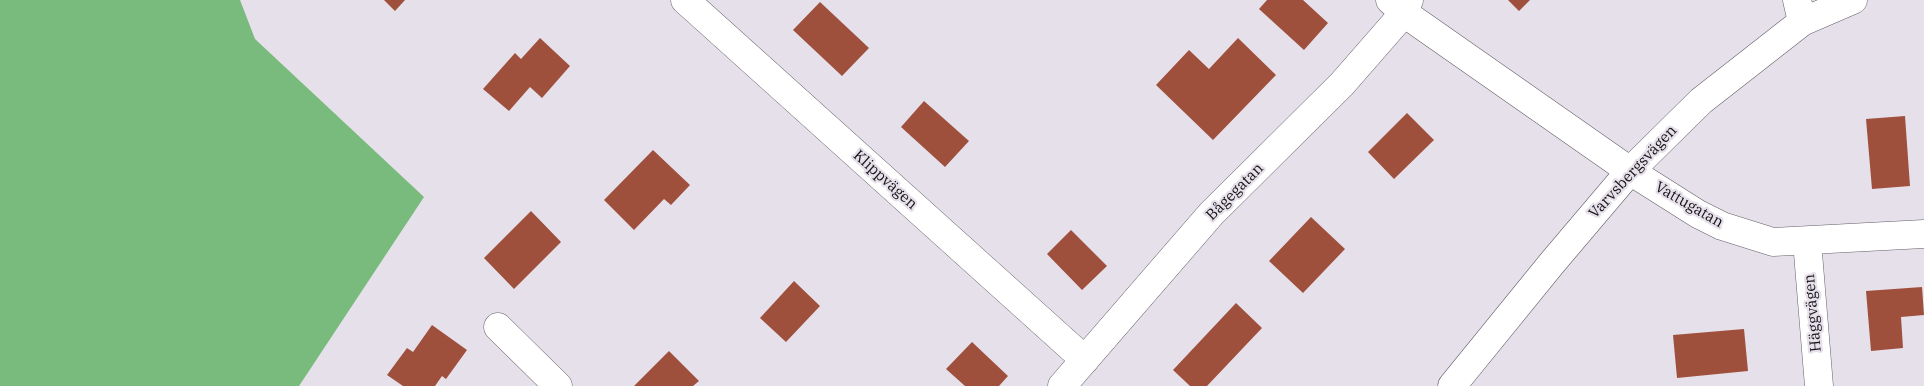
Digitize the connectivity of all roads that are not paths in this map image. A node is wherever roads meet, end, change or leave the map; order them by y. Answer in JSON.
{"nodes":[{"id":1,"x":685,"y":0,"type":"edge"},
{"id":2,"x":1852,"y":0,"type":"edge"},
{"id":3,"x":1401,"y":4,"type":"edge"},
{"id":4,"x":1799,"y":11,"type":"edge"},
{"id":5,"x":1630,"y":171,"type":"junction"},
{"id":6,"x":1924,"y":234,"type":"edge"},
{"id":7,"x":1807,"y":241,"type":"junction"},
{"id":8,"x":498,"y":327,"type":"dead end"},
{"id":9,"x":1085,"y":360,"type":"junction"},
{"id":10,"x":558,"y":386,"type":"edge"},
{"id":11,"x":1062,"y":386,"type":"edge"},
{"id":12,"x":1452,"y":386,"type":"edge"},
{"id":13,"x":1819,"y":386,"type":"edge"}],
"edges":[{"from":1,"to":9,"type":"street","name":"Klippvägen"},
{"from":2,"to":4,"type":"street","name":"Varvsbergsvägen"},
{"from":3,"to":5,"type":"street","name":"Vattugatan"},
{"from":3,"to":9,"type":"street","name":"Bågegatan"},
{"from":4,"to":5,"type":"street","name":"Varvsbergsvägen"},
{"from":5,"to":7,"type":"street","name":"Vattugatan"},
{"from":5,"to":12,"type":"street","name":"Varvsbergsvägen"},
{"from":6,"to":7,"type":"street","name":"Vattugatan"},
{"from":7,"to":13,"type":"street","name":"Häggvägen"},
{"from":8,"to":10,"type":"street"},
{"from":9,"to":11,"type":"street","name":"Bågegatan"}]}
